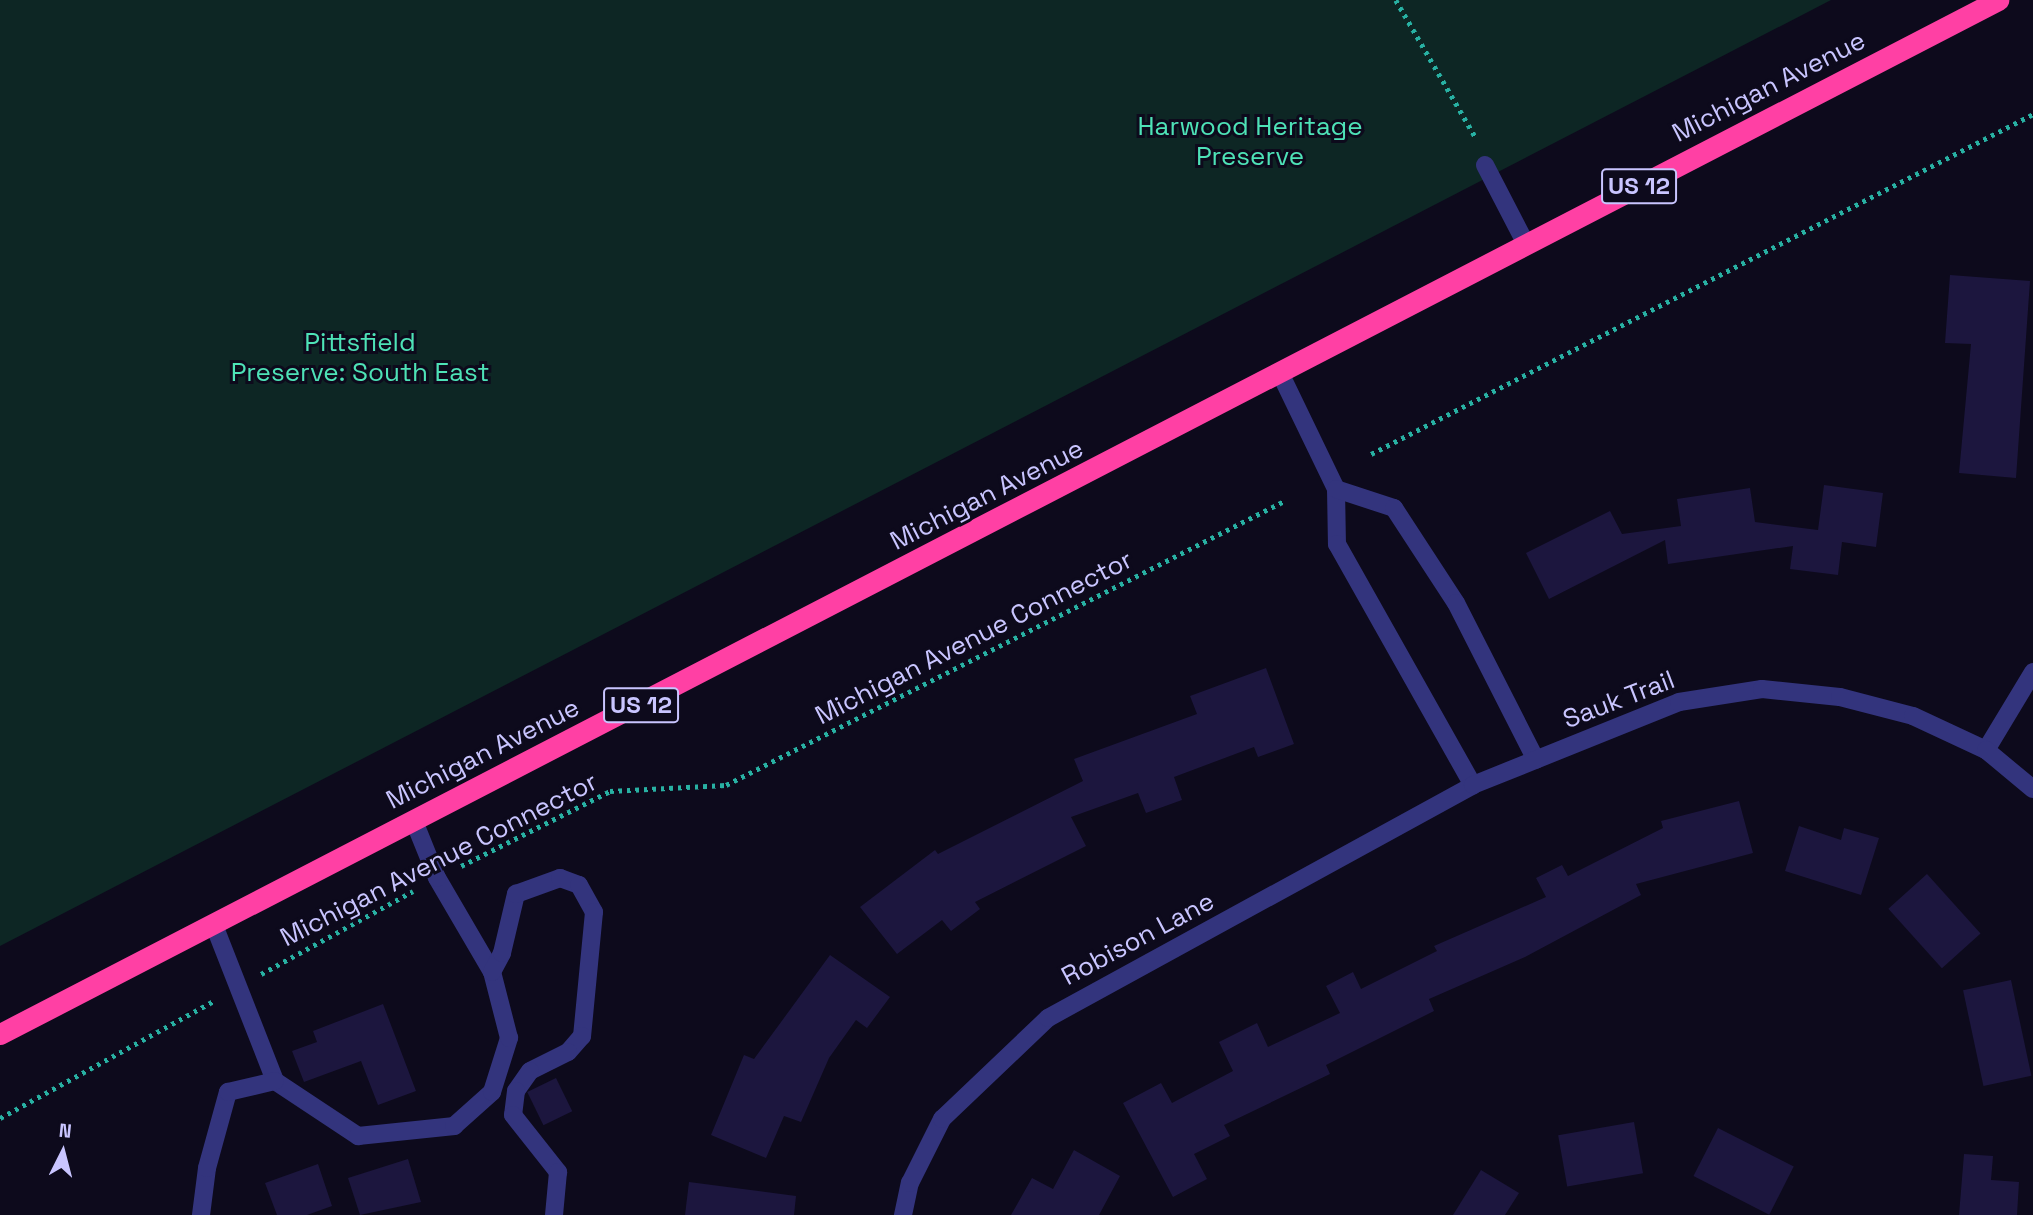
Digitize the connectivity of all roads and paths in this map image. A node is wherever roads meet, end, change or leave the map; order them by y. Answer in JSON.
{"nodes":[{"id":1,"x":1396,"y":0,"type":"edge"},
{"id":2,"x":1998,"y":0,"type":"edge"},
{"id":3,"x":2033,"y":114,"type":"edge"},
{"id":4,"x":1485,"y":165,"type":"joint"},
{"id":5,"x":1526,"y":244,"type":"junction"},
{"id":6,"x":1281,"y":375,"type":"junction"},
{"id":7,"x":1371,"y":454,"type":"dead end"},
{"id":8,"x":1336,"y":489,"type":"junction"},
{"id":9,"x":1286,"y":500,"type":"dead end"},
{"id":10,"x":2033,"y":672,"type":"edge"},
{"id":11,"x":1986,"y":750,"type":"junction"},
{"id":12,"x":1536,"y":760,"type":"junction"},
{"id":13,"x":1473,"y":785,"type":"junction"},
{"id":14,"x":2033,"y":789,"type":"edge"},
{"id":15,"x":414,"y":821,"type":"junction"},
{"id":16,"x":437,"y":878,"type":"junction"},
{"id":17,"x":214,"y":925,"type":"junction"},
{"id":18,"x":492,"y":972,"type":"junction"},
{"id":19,"x":236,"y":989,"type":"junction"},
{"id":20,"x":0,"y":1034,"type":"edge"},
{"id":21,"x":275,"y":1081,"type":"junction"},
{"id":22,"x":0,"y":1118,"type":"edge"},
{"id":23,"x":201,"y":1215,"type":"edge"},
{"id":24,"x":554,"y":1215,"type":"edge"},
{"id":25,"x":903,"y":1215,"type":"edge"}],
"edges":[{"from":1,"to":4,"type":"path"},
{"from":2,"to":5,"type":"highway","name":"Michigan Avenue","number":"US 12"},
{"from":3,"to":7,"type":"path"},
{"from":4,"to":5,"type":"street"},
{"from":5,"to":6,"type":"highway","name":"Michigan Avenue","number":"US 12"},
{"from":6,"to":8,"type":"street"},
{"from":6,"to":15,"type":"highway","name":"Michigan Avenue","number":"US 12"},
{"from":8,"to":12,"type":"street"},
{"from":8,"to":13,"type":"street"},
{"from":9,"to":16,"type":"path","name":"Michigan Avenue Connector"},
{"from":10,"to":11,"type":"street"},
{"from":11,"to":12,"type":"street","name":"Sauk Trail"},
{"from":11,"to":14,"type":"street","name":"Sauk Trail"},
{"from":12,"to":13,"type":"street","name":"Sauk Trail"},
{"from":13,"to":25,"type":"street","name":"Robison Lane"},
{"from":15,"to":16,"type":"street"},
{"from":15,"to":17,"type":"highway","name":"Michigan Avenue","number":"US 12"},
{"from":16,"to":18,"type":"street"},
{"from":16,"to":19,"type":"path","name":"Michigan Avenue Connector"},
{"from":17,"to":19,"type":"street"},
{"from":17,"to":20,"type":"highway","name":"Michigan Avenue","number":"US 12"},
{"from":18,"to":21,"type":"street"},
{"from":18,"to":24,"type":"street"},
{"from":19,"to":21,"type":"street"},
{"from":19,"to":22,"type":"path","name":"Michigan Avenue Connector"},
{"from":21,"to":23,"type":"street"}]}
